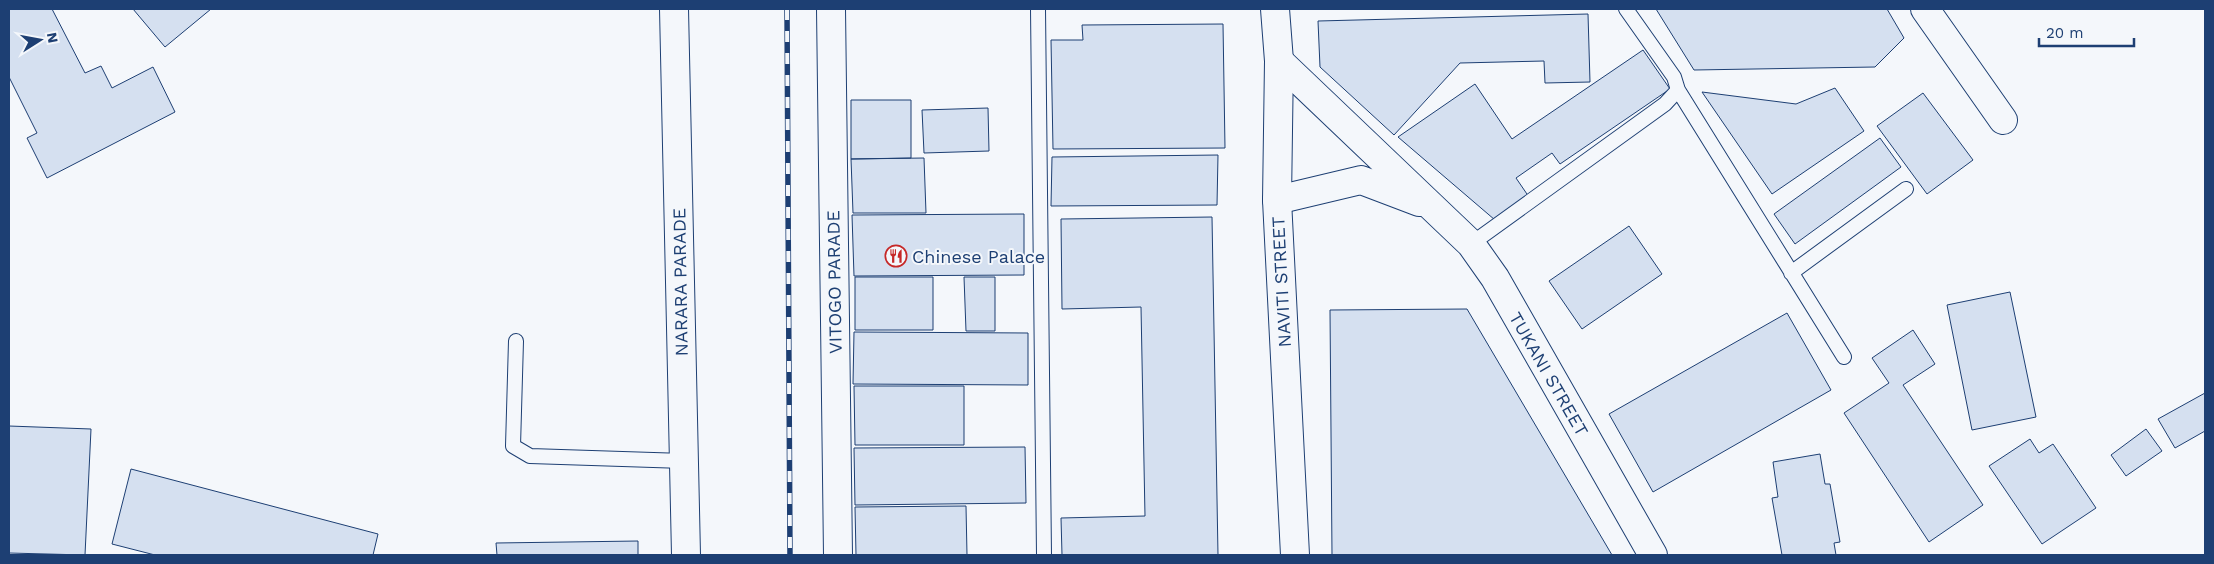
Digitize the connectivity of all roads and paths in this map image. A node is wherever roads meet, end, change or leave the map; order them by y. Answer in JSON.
{"nodes":[{"id":1,"x":674,"y":9,"type":"edge"},
{"id":2,"x":831,"y":9,"type":"edge"},
{"id":3,"x":1038,"y":9,"type":"edge"},
{"id":4,"x":1274,"y":9,"type":"edge"},
{"id":5,"x":1626,"y":9,"type":"edge"},
{"id":6,"x":1925,"y":9,"type":"edge"},
{"id":7,"x":1279,"y":61,"type":"junction"},
{"id":8,"x":1678,"y":90,"type":"junction"},
{"id":9,"x":2003,"y":120,"type":"dead end"},
{"id":10,"x":1906,"y":189,"type":"dead end"},
{"id":11,"x":1277,"y":200,"type":"junction"},
{"id":12,"x":1430,"y":206,"type":"junction"},
{"id":13,"x":1471,"y":244,"type":"junction"},
{"id":14,"x":1791,"y":273,"type":"junction"},
{"id":15,"x":516,"y":341,"type":"dead end"},
{"id":16,"x":1844,"y":357,"type":"dead end"},
{"id":17,"x":684,"y":461,"type":"junction"},
{"id":18,"x":686,"y":555,"type":"edge"},
{"id":19,"x":838,"y":555,"type":"edge"},
{"id":20,"x":1044,"y":555,"type":"edge"},
{"id":21,"x":1295,"y":555,"type":"edge"},
{"id":22,"x":1653,"y":555,"type":"edge"}],
"edges":[{"from":1,"to":17,"type":"main road","name":"NARARA PARADE"},
{"from":2,"to":19,"type":"main road","name":"VITOGO PARADE"},
{"from":3,"to":20,"type":"lane"},
{"from":4,"to":7,"type":"main road","name":"NAVITI STREET"},
{"from":5,"to":8,"type":"lane"},
{"from":6,"to":9,"type":"main road"},
{"from":7,"to":11,"type":"main road","name":"NAVITI STREET"},
{"from":7,"to":12,"type":"main road","name":"TUKANI STREET"},
{"from":8,"to":13,"type":"lane"},
{"from":8,"to":14,"type":"lane"},
{"from":10,"to":14,"type":"lane"},
{"from":11,"to":12,"type":"main road","name":"TUKANI STREET"},
{"from":11,"to":21,"type":"main road","name":"NAVITI STREET"},
{"from":12,"to":13,"type":"main road","name":"TUKANI STREET"},
{"from":13,"to":22,"type":"main road","name":"TUKANI STREET"},
{"from":14,"to":16,"type":"lane"},
{"from":15,"to":17,"type":"lane"},
{"from":17,"to":18,"type":"main road","name":"NARARA PARADE"}]}
